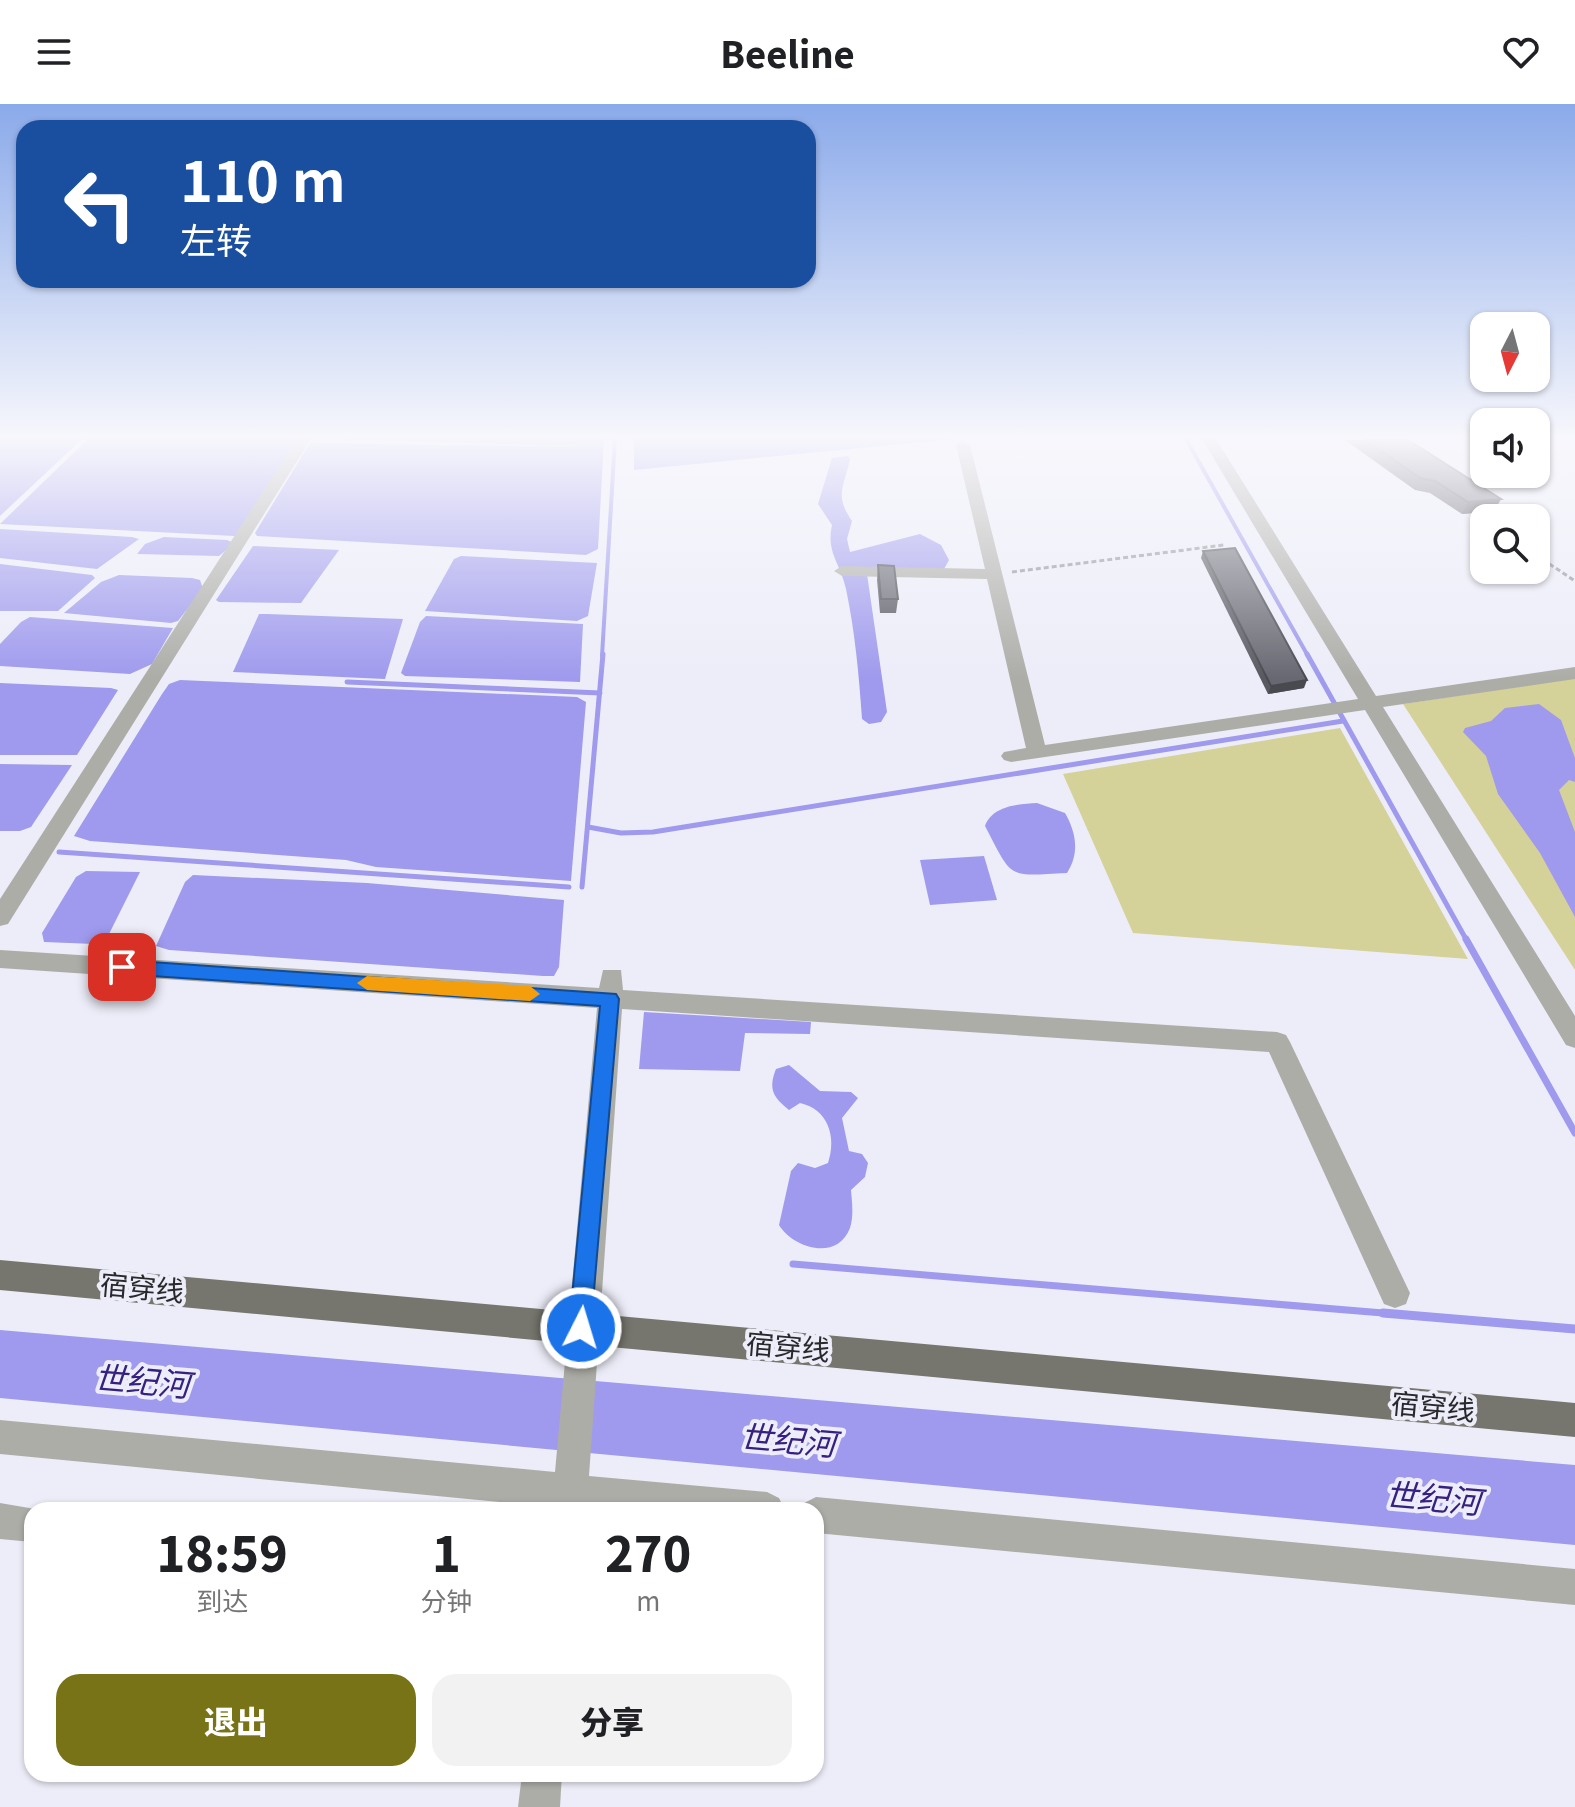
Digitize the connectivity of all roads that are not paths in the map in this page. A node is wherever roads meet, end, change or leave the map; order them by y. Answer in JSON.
{"nodes":[{"id":1,"x":254,"y":518,"type":"edge"},
{"id":2,"x":981,"y":518,"type":"edge"},
{"id":3,"x":1258,"y":518,"type":"edge"},
{"id":4,"x":842,"y":571,"type":"dead end"},
{"id":5,"x":994,"y":574,"type":"junction"},
{"id":6,"x":1575,"y":673,"type":"edge"},
{"id":7,"x":1371,"y":704,"type":"junction"},
{"id":8,"x":1037,"y":752,"type":"junction"},
{"id":9,"x":1011,"y":756,"type":"dead end"},
{"id":10,"x":0,"y":918,"type":"edge"},
{"id":11,"x":0,"y":959,"type":"edge"},
{"id":12,"x":611,"y":988,"type":"junction"},
{"id":13,"x":1575,"y":1038,"type":"edge"},
{"id":14,"x":0,"y":1275,"type":"edge"},
{"id":15,"x":1395,"y":1293,"type":"dead end"},
{"id":16,"x":581,"y":1328,"type":"junction"},
{"id":17,"x":1575,"y":1420,"type":"edge"},
{"id":18,"x":0,"y":1437,"type":"edge"},
{"id":19,"x":570,"y":1501,"type":"edge"},
{"id":20,"x":592,"y":1502,"type":"edge"},
{"id":21,"x":824,"y":1516,"type":"edge"},
{"id":22,"x":0,"y":1521,"type":"edge"},
{"id":23,"x":24,"y":1523,"type":"edge"},
{"id":24,"x":1575,"y":1587,"type":"edge"},
{"id":25,"x":541,"y":1782,"type":"edge"},
{"id":26,"x":539,"y":1807,"type":"edge"}],
"edges":[{"from":1,"to":10,"type":"street"},
{"from":2,"to":5,"type":"street"},
{"from":3,"to":7,"type":"street"},
{"from":4,"to":5,"type":"street"},
{"from":5,"to":8,"type":"street"},
{"from":6,"to":7,"type":"street"},
{"from":7,"to":8,"type":"street"},
{"from":7,"to":13,"type":"street"},
{"from":8,"to":9,"type":"street"},
{"from":11,"to":12,"type":"street"},
{"from":12,"to":15,"type":"street"},
{"from":12,"to":16,"type":"street"},
{"from":14,"to":16,"type":"main road","name":"宿穿线"},
{"from":16,"to":17,"type":"main road","name":"宿穿线"},
{"from":16,"to":19,"type":"street"},
{"from":18,"to":19,"type":"street"},
{"from":19,"to":20,"type":"street"},
{"from":21,"to":24,"type":"street"},
{"from":22,"to":23,"type":"street"},
{"from":25,"to":26,"type":"street"}]}
